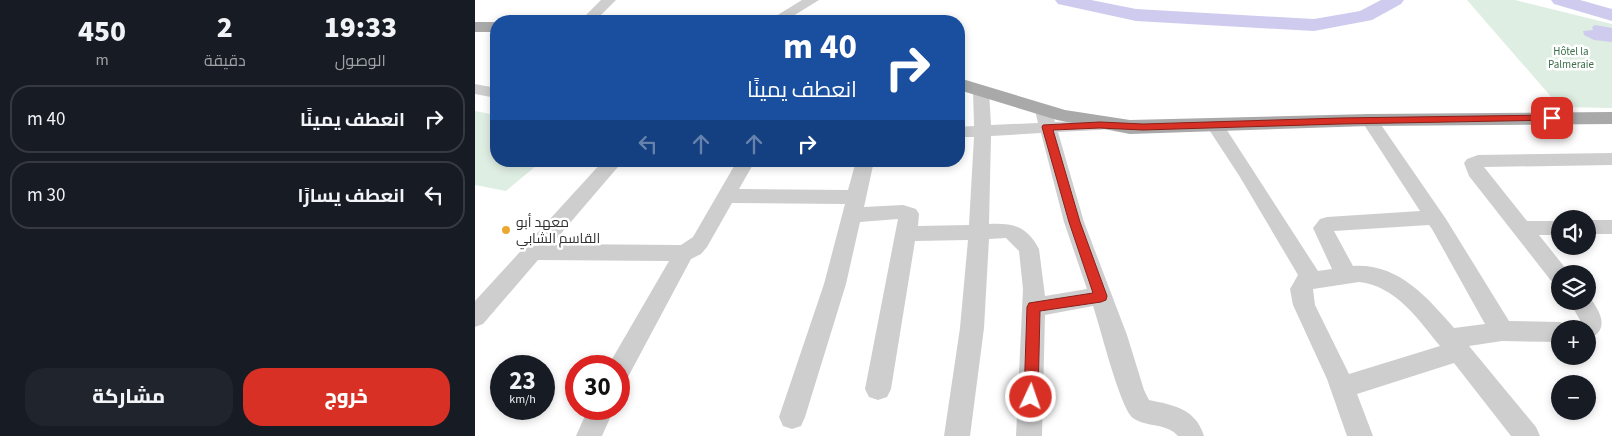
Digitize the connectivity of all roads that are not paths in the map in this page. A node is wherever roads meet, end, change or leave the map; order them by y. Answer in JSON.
{"nodes":[{"id":1,"x":609,"y":0,"type":"edge"},
{"id":2,"x":812,"y":0,"type":"edge"},
{"id":3,"x":593,"y":15,"type":"edge"},
{"id":4,"x":786,"y":15,"type":"edge"},
{"id":5,"x":475,"y":27,"type":"edge"},
{"id":6,"x":490,"y":27,"type":"edge"},
{"id":7,"x":965,"y":86,"type":"edge"},
{"id":8,"x":475,"y":89,"type":"edge"},
{"id":9,"x":981,"y":91,"type":"junction"},
{"id":10,"x":490,"y":92,"type":"edge"},
{"id":11,"x":1045,"y":118,"type":"junction"},
{"id":12,"x":1369,"y":120,"type":"junction"},
{"id":13,"x":1609,"y":121,"type":"edge"},
{"id":14,"x":1215,"y":125,"type":"junction"},
{"id":15,"x":982,"y":131,"type":"junction"},
{"id":16,"x":965,"y":132,"type":"edge"},
{"id":17,"x":1612,"y":159,"type":"edge"},
{"id":18,"x":609,"y":167,"type":"edge"},
{"id":19,"x":743,"y":167,"type":"edge"},
{"id":20,"x":864,"y":167,"type":"edge"},
{"id":21,"x":726,"y":196,"type":"junction"},
{"id":22,"x":854,"y":206,"type":"junction"},
{"id":23,"x":1434,"y":217,"type":"junction"},
{"id":24,"x":1596,"y":227,"type":"edge"},
{"id":25,"x":1612,"y":227,"type":"edge"},
{"id":26,"x":1522,"y":228,"type":"junction"},
{"id":27,"x":1551,"y":228,"type":"edge"},
{"id":28,"x":979,"y":230,"type":"junction"},
{"id":29,"x":907,"y":234,"type":"junction"},
{"id":30,"x":533,"y":252,"type":"junction"},
{"id":31,"x":684,"y":253,"type":"junction"},
{"id":32,"x":1551,"y":265,"type":"edge"},
{"id":33,"x":1347,"y":276,"type":"junction"},
{"id":34,"x":1312,"y":280,"type":"junction"},
{"id":35,"x":1101,"y":296,"type":"junction"},
{"id":36,"x":1033,"y":307,"type":"junction"},
{"id":37,"x":475,"y":317,"type":"edge"},
{"id":38,"x":1502,"y":331,"type":"junction"},
{"id":39,"x":1551,"y":332,"type":"edge"},
{"id":40,"x":1453,"y":345,"type":"junction"},
{"id":41,"x":627,"y":355,"type":"edge"},
{"id":42,"x":1342,"y":387,"type":"junction"},
{"id":43,"x":878,"y":389,"type":"dead end"},
{"id":44,"x":792,"y":417,"type":"dead end"},
{"id":45,"x":596,"y":420,"type":"edge"},
{"id":46,"x":589,"y":436,"type":"edge"},
{"id":47,"x":957,"y":436,"type":"edge"},
{"id":48,"x":1029,"y":436,"type":"edge"},
{"id":49,"x":1191,"y":436,"type":"edge"},
{"id":50,"x":1360,"y":436,"type":"edge"},
{"id":51,"x":1527,"y":436,"type":"edge"}],
"edges":[{"from":1,"to":3,"type":"street"},
{"from":2,"to":4,"type":"street"},
{"from":5,"to":6,"type":"main road"},
{"from":7,"to":9,"type":"main road"},
{"from":8,"to":10,"type":"street"},
{"from":9,"to":11,"type":"main road"},
{"from":9,"to":15,"type":"street"},
{"from":11,"to":14,"type":"main road"},
{"from":11,"to":15,"type":"street"},
{"from":11,"to":35,"type":"street"},
{"from":12,"to":13,"type":"main road"},
{"from":12,"to":14,"type":"main road"},
{"from":12,"to":23,"type":"street"},
{"from":14,"to":34,"type":"street"},
{"from":15,"to":16,"type":"street"},
{"from":15,"to":28,"type":"street"},
{"from":17,"to":26,"type":"street"},
{"from":18,"to":30,"type":"street"},
{"from":19,"to":21,"type":"street"},
{"from":20,"to":22,"type":"street"},
{"from":21,"to":22,"type":"street"},
{"from":21,"to":31,"type":"street"},
{"from":22,"to":29,"type":"street"},
{"from":22,"to":44,"type":"street"},
{"from":23,"to":33,"type":"street"},
{"from":23,"to":38,"type":"street"},
{"from":24,"to":25,"type":"street"},
{"from":26,"to":27,"type":"street"},
{"from":26,"to":32,"type":"street"},
{"from":28,"to":29,"type":"street"},
{"from":28,"to":36,"type":"street"},
{"from":28,"to":47,"type":"street"},
{"from":29,"to":43,"type":"street"},
{"from":30,"to":31,"type":"street"},
{"from":30,"to":37,"type":"street"},
{"from":31,"to":41,"type":"street"},
{"from":33,"to":34,"type":"street"},
{"from":33,"to":40,"type":"street"},
{"from":34,"to":42,"type":"street"},
{"from":35,"to":36,"type":"street"},
{"from":35,"to":49,"type":"street"},
{"from":36,"to":48,"type":"street"},
{"from":38,"to":39,"type":"street"},
{"from":38,"to":40,"type":"street"},
{"from":40,"to":42,"type":"street"},
{"from":40,"to":51,"type":"street"},
{"from":42,"to":50,"type":"street"},
{"from":45,"to":46,"type":"street"}]}
